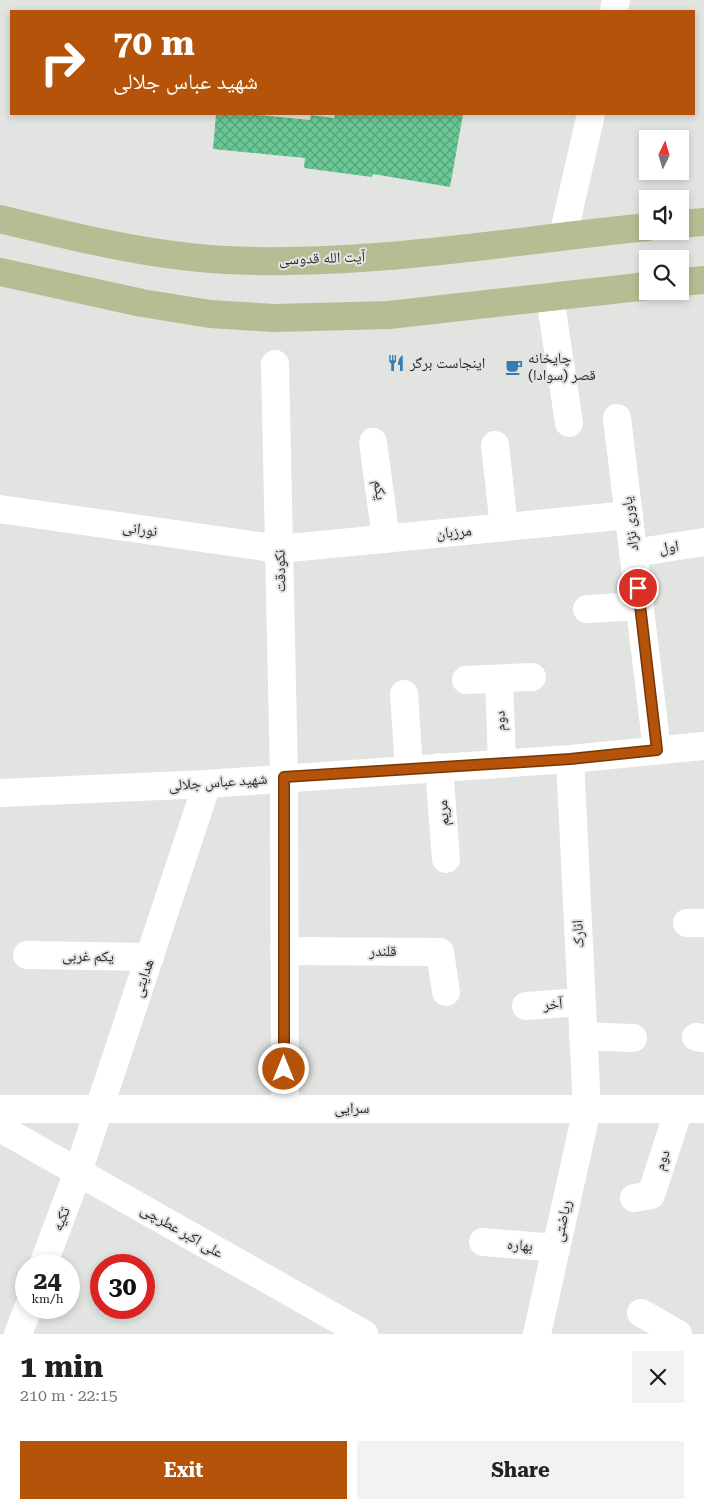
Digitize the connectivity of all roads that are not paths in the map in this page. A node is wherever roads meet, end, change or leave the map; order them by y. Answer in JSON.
{"nodes":[{"id":1,"x":591,"y":115,"type":"edge"},
{"id":2,"x":0,"y":219,"type":"edge"},
{"id":3,"x":704,"y":222,"type":"edge"},
{"id":4,"x":689,"y":223,"type":"edge"},
{"id":5,"x":639,"y":229,"type":"edge"},
{"id":6,"x":563,"y":236,"type":"junction"},
{"id":7,"x":0,"y":272,"type":"edge"},
{"id":8,"x":704,"y":280,"type":"edge"},
{"id":9,"x":689,"y":281,"type":"edge"},
{"id":10,"x":639,"y":287,"type":"edge"},
{"id":11,"x":550,"y":296,"type":"junction"},
{"id":12,"x":275,"y":364,"type":"dead end"},
{"id":13,"x":617,"y":418,"type":"dead end"},
{"id":14,"x":569,"y":424,"type":"dead end"},
{"id":15,"x":373,"y":442,"type":"dead end"},
{"id":16,"x":495,"y":445,"type":"dead end"},
{"id":17,"x":0,"y":509,"type":"edge"},
{"id":18,"x":629,"y":516,"type":"junction"},
{"id":19,"x":504,"y":527,"type":"junction"},
{"id":20,"x":386,"y":538,"type":"junction"},
{"id":21,"x":704,"y":542,"type":"edge"},
{"id":22,"x":279,"y":549,"type":"junction"},
{"id":23,"x":633,"y":553,"type":"junction"},
{"id":24,"x":640,"y":606,"type":"junction"},
{"id":25,"x":587,"y":609,"type":"dead end"},
{"id":26,"x":532,"y":677,"type":"dead end"},
{"id":27,"x":499,"y":679,"type":"junction"},
{"id":28,"x":466,"y":680,"type":"dead end"},
{"id":29,"x":404,"y":694,"type":"dead end"},
{"id":30,"x":704,"y":746,"type":"edge"},
{"id":31,"x":657,"y":750,"type":"junction"},
{"id":32,"x":570,"y":759,"type":"junction"},
{"id":33,"x":502,"y":763,"type":"junction"},
{"id":34,"x":440,"y":767,"type":"junction"},
{"id":35,"x":409,"y":769,"type":"junction"},
{"id":36,"x":284,"y":777,"type":"junction"},
{"id":37,"x":207,"y":784,"type":"junction"},
{"id":38,"x":0,"y":793,"type":"edge"},
{"id":39,"x":446,"y":859,"type":"dead end"},
{"id":40,"x":284,"y":951,"type":"junction"},
{"id":41,"x":27,"y":955,"type":"dead end"},
{"id":42,"x":150,"y":957,"type":"junction"},
{"id":43,"x":446,"y":992,"type":"dead end"},
{"id":44,"x":581,"y":1002,"type":"junction"},
{"id":45,"x":526,"y":1006,"type":"dead end"},
{"id":46,"x":583,"y":1036,"type":"junction"},
{"id":47,"x":633,"y":1038,"type":"dead end"},
{"id":48,"x":0,"y":1108,"type":"edge"},
{"id":49,"x":100,"y":1108,"type":"junction"},
{"id":50,"x":284,"y":1108,"type":"junction"},
{"id":51,"x":587,"y":1109,"type":"junction"},
{"id":52,"x":692,"y":1109,"type":"edge"},
{"id":53,"x":0,"y":1128,"type":"edge"},
{"id":54,"x":78,"y":1172,"type":"junction"},
{"id":55,"x":634,"y":1198,"type":"dead end"},
{"id":56,"x":483,"y":1242,"type":"dead end"},
{"id":57,"x":556,"y":1248,"type":"junction"},
{"id":58,"x":48,"y":1254,"type":"edge"},
{"id":59,"x":642,"y":1313,"type":"dead end"},
{"id":60,"x":24,"y":1319,"type":"edge"},
{"id":61,"x":18,"y":1334,"type":"edge"},
{"id":62,"x":364,"y":1334,"type":"edge"},
{"id":63,"x":537,"y":1334,"type":"edge"},
{"id":64,"x":678,"y":1334,"type":"edge"}],
"edges":[{"from":1,"to":6,"type":"street"},
{"from":2,"to":6,"type":"main road","name":"آیت الله قدوسی"},
{"from":3,"to":4,"type":"main road"},
{"from":5,"to":6,"type":"main road","name":"آیت الله قدوسی"},
{"from":7,"to":11,"type":"main road"},
{"from":8,"to":9,"type":"main road"},
{"from":10,"to":11,"type":"main road"},
{"from":11,"to":14,"type":"street"},
{"from":12,"to":22,"type":"street","name":"نکودقت"},
{"from":13,"to":18,"type":"street","name":"یاوری نژاد"},
{"from":15,"to":20,"type":"street","name":"یکم"},
{"from":16,"to":19,"type":"street"},
{"from":17,"to":22,"type":"street","name":"نورانی"},
{"from":18,"to":19,"type":"street","name":"مرزبان"},
{"from":18,"to":23,"type":"street","name":"یاوری نژاد"},
{"from":19,"to":20,"type":"street","name":"مرزبان"},
{"from":20,"to":22,"type":"street","name":"مرزبان"},
{"from":21,"to":23,"type":"street","name":"اول"},
{"from":22,"to":36,"type":"street","name":"نکودقت"},
{"from":23,"to":24,"type":"street","name":"یاوری نژاد"},
{"from":24,"to":25,"type":"street"},
{"from":24,"to":31,"type":"street","name":"یاوری نژاد"},
{"from":26,"to":27,"type":"street"},
{"from":27,"to":28,"type":"street"},
{"from":27,"to":33,"type":"street","name":"دوم"},
{"from":29,"to":35,"type":"street"},
{"from":30,"to":31,"type":"street","name":"شهید عباس جلالی"},
{"from":31,"to":32,"type":"street","name":"شهید عباس جلالی"},
{"from":32,"to":33,"type":"street","name":"شهید عباس جلالی"},
{"from":32,"to":44,"type":"street","name":"انارک"},
{"from":33,"to":34,"type":"street","name":"شهید عباس جلالی"},
{"from":34,"to":35,"type":"street","name":"شهید عباس جلالی"},
{"from":34,"to":39,"type":"street","name":"مریم"},
{"from":35,"to":36,"type":"street","name":"شهید عباس جلالی"},
{"from":36,"to":37,"type":"street","name":"شهید عباس جلالی"},
{"from":36,"to":40,"type":"street","name":"نکودقت"},
{"from":37,"to":38,"type":"street","name":"شهید عباس جلالی"},
{"from":37,"to":42,"type":"street","name":"هدایتی"},
{"from":40,"to":43,"type":"street","name":"قلندر"},
{"from":40,"to":50,"type":"street","name":"نکودقت"},
{"from":41,"to":42,"type":"street","name":"یکم غربی"},
{"from":42,"to":49,"type":"street","name":"هدایتی"},
{"from":44,"to":45,"type":"street","name":"آخر"},
{"from":44,"to":46,"type":"street","name":"انارک"},
{"from":46,"to":47,"type":"street"},
{"from":46,"to":51,"type":"street","name":"انارک"},
{"from":48,"to":49,"type":"street","name":"سرایی"},
{"from":49,"to":50,"type":"street","name":"سرایی"},
{"from":49,"to":54,"type":"street","name":"هدایتی"},
{"from":50,"to":51,"type":"street","name":"سرایی"},
{"from":51,"to":52,"type":"street","name":"سرایی"},
{"from":51,"to":57,"type":"street","name":"ریاضتی"},
{"from":52,"to":55,"type":"street","name":"دوم"},
{"from":53,"to":54,"type":"street","name":"علی اکبر عطرچی"},
{"from":54,"to":58,"type":"street","name":"تکیه"},
{"from":54,"to":62,"type":"street","name":"علی اکبر عطرچی"},
{"from":56,"to":57,"type":"street","name":"بهاره"},
{"from":57,"to":63,"type":"street","name":"ریاضتی"},
{"from":59,"to":64,"type":"street"},
{"from":60,"to":61,"type":"street"}]}
